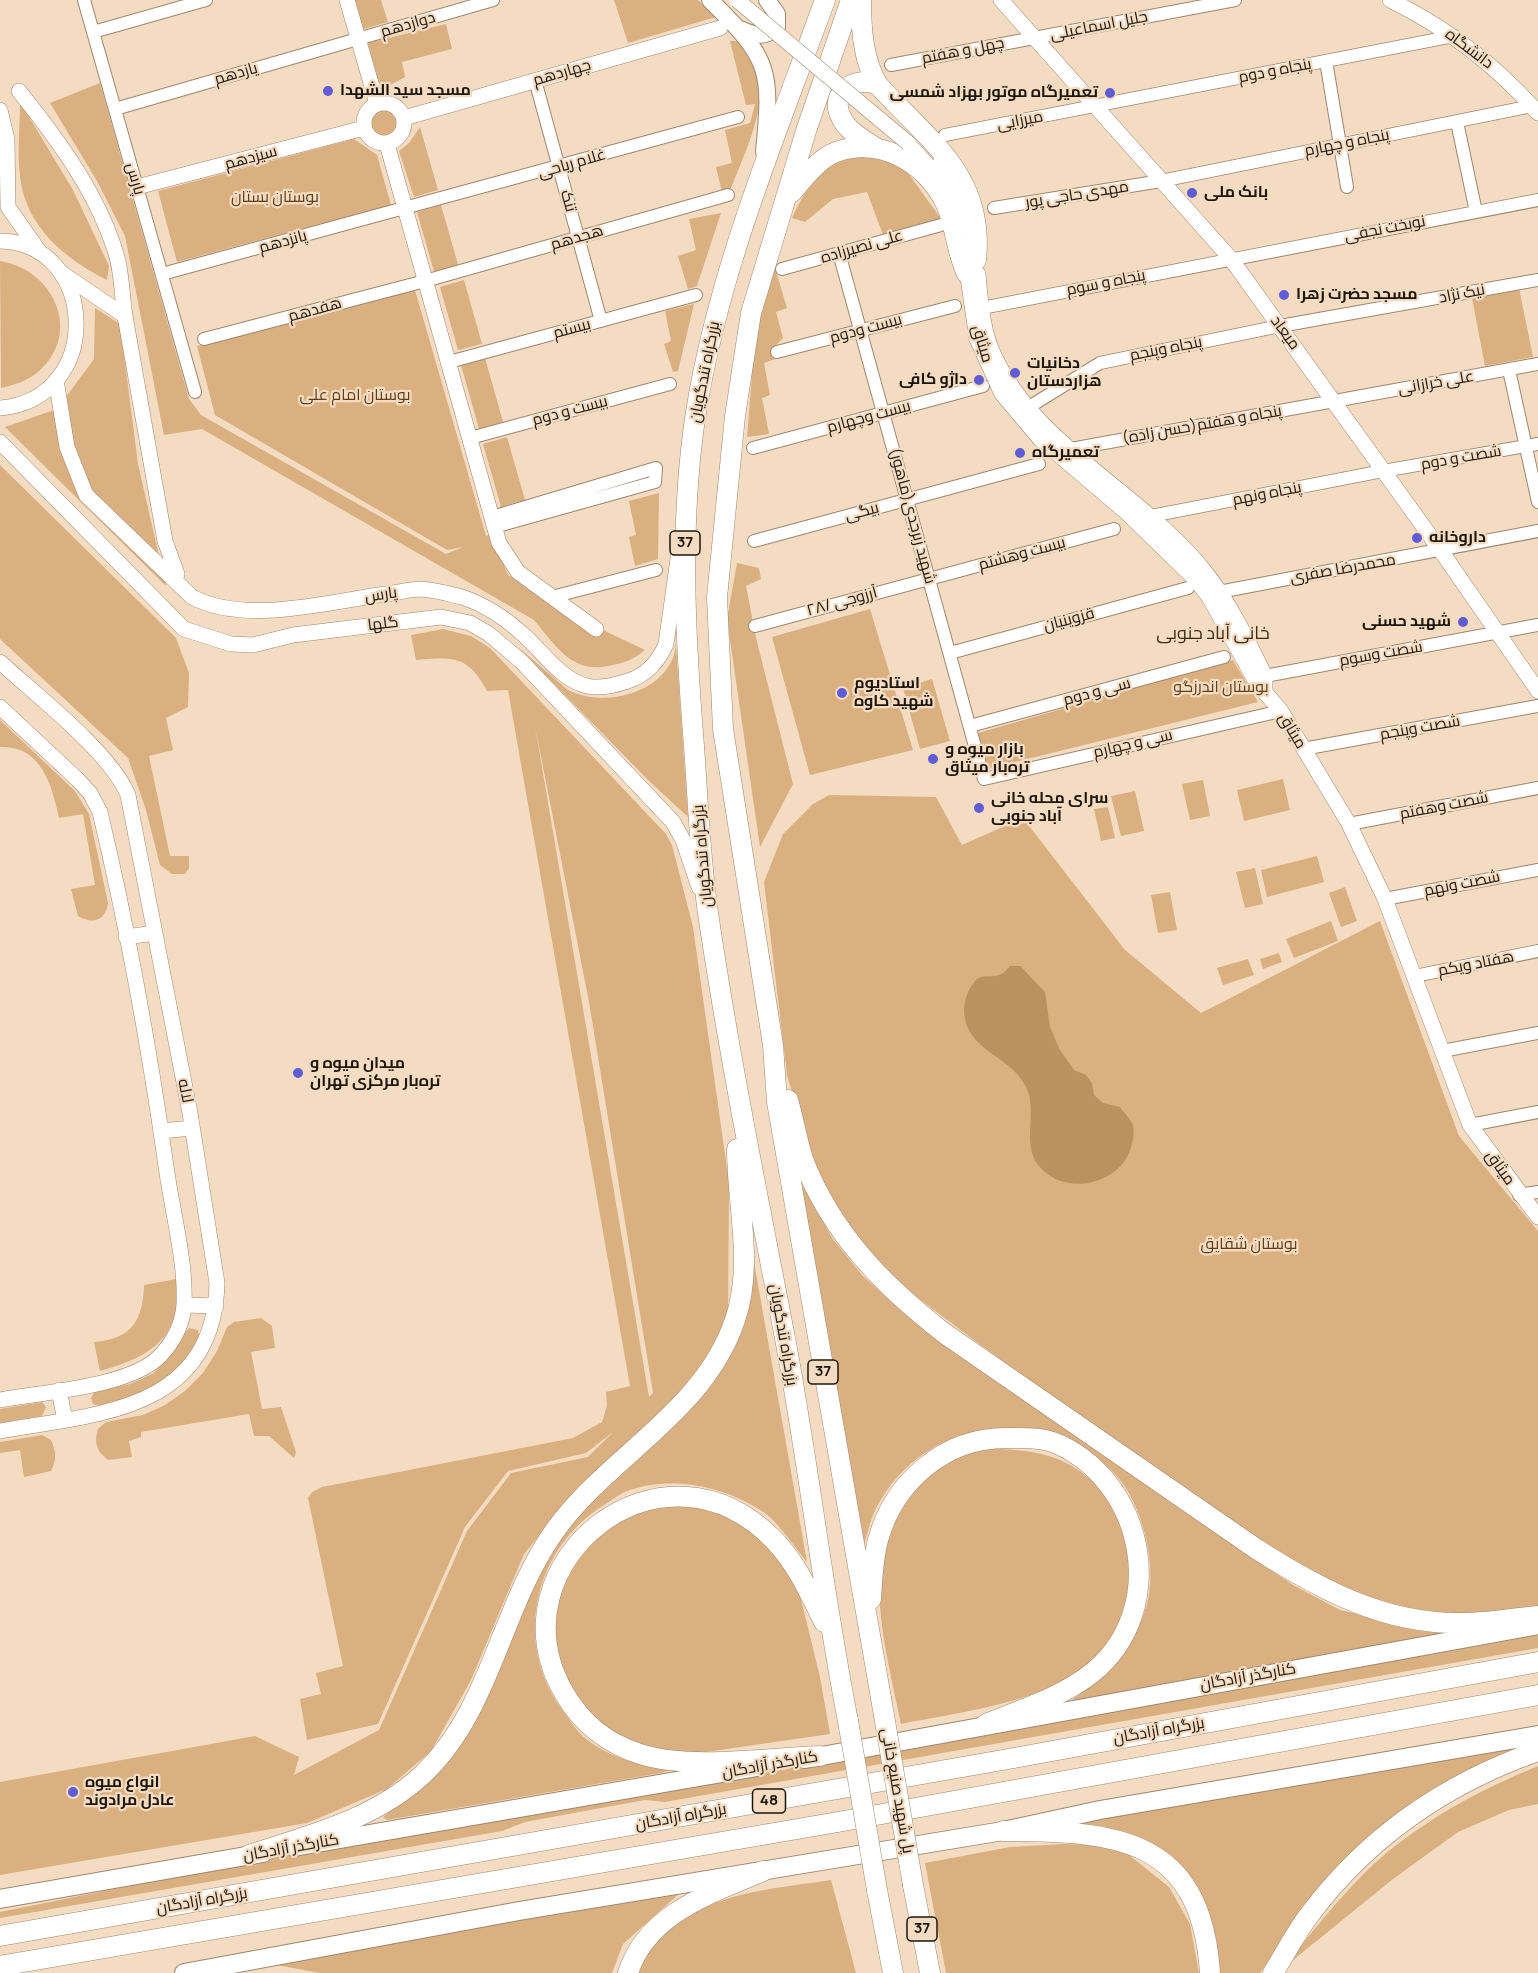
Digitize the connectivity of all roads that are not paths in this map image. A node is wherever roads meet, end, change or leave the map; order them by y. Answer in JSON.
{"nodes":[{"id":1,"x":84,"y":0,"type":"edge"},
{"id":2,"x":206,"y":0,"type":"edge"},
{"id":3,"x":346,"y":0,"type":"edge"},
{"id":4,"x":493,"y":0,"type":"edge"},
{"id":5,"x":710,"y":0,"type":"edge"},
{"id":6,"x":737,"y":0,"type":"edge"},
{"id":7,"x":745,"y":0,"type":"edge"},
{"id":8,"x":767,"y":0,"type":"edge"},
{"id":9,"x":825,"y":0,"type":"edge"},
{"id":10,"x":851,"y":0,"type":"edge"},
{"id":11,"x":861,"y":0,"type":"edge"},
{"id":12,"x":1001,"y":0,"type":"edge"},
{"id":13,"x":1235,"y":0,"type":"edge"},
{"id":14,"x":1390,"y":0,"type":"edge"},
{"id":15,"x":720,"y":28,"type":"dead end"},
{"id":16,"x":740,"y":29,"type":"junction"},
{"id":17,"x":93,"y":32,"type":"junction"},
{"id":18,"x":1454,"y":36,"type":"junction"},
{"id":19,"x":1034,"y":38,"type":"junction"},
{"id":20,"x":357,"y":39,"type":"junction"},
{"id":21,"x":1326,"y":61,"type":"junction"},
{"id":22,"x":891,"y":65,"type":"dead end"},
{"id":23,"x":535,"y":80,"type":"junction"},
{"id":24,"x":878,"y":85,"type":"junction"},
{"id":25,"x":19,"y":91,"type":"dead end"},
{"id":26,"x":377,"y":104,"type":"junction"},
{"id":27,"x":1095,"y":106,"type":"junction"},
{"id":28,"x":115,"y":109,"type":"junction"},
{"id":29,"x":1535,"y":109,"type":"edge"},
{"id":30,"x":0,"y":110,"type":"edge"},
{"id":31,"x":738,"y":117,"type":"dead end"},
{"id":32,"x":404,"y":118,"type":"junction"},
{"id":33,"x":1457,"y":122,"type":"junction"},
{"id":34,"x":364,"y":128,"type":"junction"},
{"id":35,"x":945,"y":135,"type":"dead end"},
{"id":36,"x":387,"y":144,"type":"junction"},
{"id":37,"x":1340,"y":145,"type":"junction"},
{"id":38,"x":876,"y":148,"type":"junction"},
{"id":39,"x":559,"y":167,"type":"junction"},
{"id":40,"x":761,"y":175,"type":"junction"},
{"id":41,"x":1161,"y":181,"type":"junction"},
{"id":42,"x":1347,"y":187,"type":"dead end"},
{"id":43,"x":137,"y":188,"type":"junction"},
{"id":44,"x":951,"y":192,"type":"junction"},
{"id":45,"x":728,"y":195,"type":"dead end"},
{"id":46,"x":786,"y":200,"type":"junction"},
{"id":47,"x":1538,"y":200,"type":"edge"},
{"id":48,"x":994,"y":208,"type":"dead end"},
{"id":49,"x":405,"y":210,"type":"junction"},
{"id":50,"x":1476,"y":212,"type":"junction"},
{"id":51,"x":941,"y":225,"type":"dead end"},
{"id":52,"x":579,"y":237,"type":"junction"},
{"id":53,"x":0,"y":242,"type":"edge"},
{"id":54,"x":839,"y":253,"type":"junction"},
{"id":55,"x":42,"y":256,"type":"junction"},
{"id":56,"x":1231,"y":259,"type":"junction"},
{"id":57,"x":972,"y":267,"type":"junction"},
{"id":58,"x":782,"y":269,"type":"dead end"},
{"id":59,"x":60,"y":272,"type":"junction"},
{"id":60,"x":162,"y":274,"type":"junction"},
{"id":61,"x":1538,"y":280,"type":"edge"},
{"id":62,"x":425,"y":281,"type":"junction"},
{"id":63,"x":696,"y":295,"type":"dead end"},
{"id":64,"x":955,"y":306,"type":"dead end"},
{"id":65,"x":982,"y":308,"type":"junction"},
{"id":66,"x":124,"y":316,"type":"junction"},
{"id":67,"x":601,"y":321,"type":"junction"},
{"id":68,"x":1280,"y":326,"type":"junction"},
{"id":69,"x":860,"y":330,"type":"junction"},
{"id":70,"x":204,"y":339,"type":"dead end"},
{"id":71,"x":777,"y":352,"type":"dead end"},
{"id":72,"x":448,"y":362,"type":"junction"},
{"id":73,"x":1538,"y":364,"type":"edge"},
{"id":74,"x":1509,"y":370,"type":"junction"},
{"id":75,"x":56,"y":380,"type":"junction"},
{"id":76,"x":670,"y":384,"type":"dead end"},
{"id":77,"x":983,"y":386,"type":"dead end"},
{"id":78,"x":195,"y":392,"type":"dead end"},
{"id":79,"x":1334,"y":401,"type":"junction"},
{"id":80,"x":0,"y":408,"type":"edge"},
{"id":81,"x":1029,"y":408,"type":"junction"},
{"id":82,"x":883,"y":413,"type":"junction"},
{"id":83,"x":470,"y":438,"type":"junction"},
{"id":84,"x":0,"y":442,"type":"edge"},
{"id":85,"x":1532,"y":446,"type":"edge"},
{"id":86,"x":753,"y":448,"type":"dead end"},
{"id":87,"x":1071,"y":449,"type":"junction"},
{"id":88,"x":1039,"y":464,"type":"dead end"},
{"id":89,"x":1383,"y":471,"type":"junction"},
{"id":90,"x":655,"y":482,"type":"dead end"},
{"id":91,"x":907,"y":500,"type":"junction"},
{"id":92,"x":1538,"y":502,"type":"edge"},
{"id":93,"x":1151,"y":516,"type":"junction"},
{"id":94,"x":685,"y":520,"type":"junction"},
{"id":95,"x":493,"y":522,"type":"junction"},
{"id":96,"x":1114,"y":529,"type":"dead end"},
{"id":97,"x":1538,"y":531,"type":"edge"},
{"id":98,"x":754,"y":541,"type":"dead end"},
{"id":99,"x":1441,"y":551,"type":"junction"},
{"id":100,"x":656,"y":570,"type":"dead end"},
{"id":101,"x":177,"y":574,"type":"dead end"},
{"id":102,"x":929,"y":579,"type":"junction"},
{"id":103,"x":1188,"y":588,"type":"dead end"},
{"id":104,"x":1214,"y":594,"type":"junction"},
{"id":105,"x":552,"y":597,"type":"junction"},
{"id":106,"x":1538,"y":625,"type":"edge"},
{"id":107,"x":754,"y":626,"type":"dead end"},
{"id":108,"x":596,"y":629,"type":"dead end"},
{"id":109,"x":1497,"y":633,"type":"junction"},
{"id":110,"x":950,"y":653,"type":"junction"},
{"id":111,"x":1224,"y":657,"type":"dead end"},
{"id":112,"x":0,"y":662,"type":"edge"},
{"id":113,"x":1265,"y":676,"type":"junction"},
{"id":114,"x":1538,"y":691,"type":"edge"},
{"id":115,"x":1265,"y":693,"type":"junction"},
{"id":116,"x":1538,"y":706,"type":"edge"},
{"id":117,"x":0,"y":707,"type":"edge"},
{"id":118,"x":1281,"y":711,"type":"junction"},
{"id":119,"x":970,"y":726,"type":"junction"},
{"id":120,"x":1302,"y":749,"type":"junction"},
{"id":121,"x":984,"y":778,"type":"joint"},
{"id":122,"x":1538,"y":788,"type":"edge"},
{"id":123,"x":1349,"y":824,"type":"junction"},
{"id":124,"x":1538,"y":870,"type":"edge"},
{"id":125,"x":1385,"y":899,"type":"junction"},
{"id":126,"x":707,"y":908,"type":"junction"},
{"id":127,"x":155,"y":933,"type":"junction"},
{"id":128,"x":126,"y":937,"type":"junction"},
{"id":129,"x":1538,"y":951,"type":"edge"},
{"id":130,"x":1415,"y":976,"type":"junction"},
{"id":131,"x":1538,"y":1033,"type":"edge"},
{"id":132,"x":773,"y":1045,"type":"junction"},
{"id":133,"x":1442,"y":1051,"type":"junction"},
{"id":134,"x":740,"y":1104,"type":"junction"},
{"id":135,"x":1538,"y":1112,"type":"edge"},
{"id":136,"x":1470,"y":1125,"type":"junction"},
{"id":137,"x":192,"y":1128,"type":"junction"},
{"id":138,"x":161,"y":1131,"type":"junction"},
{"id":139,"x":1538,"y":1192,"type":"edge"},
{"id":140,"x":1519,"y":1195,"type":"junction"},
{"id":141,"x":1538,"y":1217,"type":"edge"},
{"id":142,"x":184,"y":1305,"type":"junction"},
{"id":143,"x":216,"y":1306,"type":"junction"},
{"id":144,"x":60,"y":1390,"type":"junction"},
{"id":145,"x":0,"y":1400,"type":"edge"},
{"id":146,"x":65,"y":1420,"type":"junction"},
{"id":147,"x":0,"y":1431,"type":"edge"},
{"id":148,"x":1538,"y":1616,"type":"edge"},
{"id":149,"x":1538,"y":1625,"type":"edge"},
{"id":150,"x":869,"y":1632,"type":"junction"},
{"id":151,"x":831,"y":1636,"type":"junction"},
{"id":152,"x":1538,"y":1662,"type":"edge"},
{"id":153,"x":1538,"y":1695,"type":"edge"},
{"id":154,"x":881,"y":1698,"type":"joint"},
{"id":155,"x":986,"y":1724,"type":"junction"},
{"id":156,"x":1538,"y":1736,"type":"edge"},
{"id":157,"x":1538,"y":1751,"type":"edge"},
{"id":158,"x":820,"y":1756,"type":"junction"},
{"id":159,"x":1003,"y":1831,"type":"junction"},
{"id":160,"x":249,"y":1855,"type":"junction"},
{"id":161,"x":764,"y":1871,"type":"junction"},
{"id":162,"x":0,"y":1899,"type":"edge"},
{"id":163,"x":0,"y":1936,"type":"edge"},
{"id":164,"x":888,"y":1946,"type":"junction"},
{"id":165,"x":0,"y":1966,"type":"edge"},
{"id":166,"x":184,"y":1973,"type":"edge"},
{"id":167,"x":628,"y":1973,"type":"edge"},
{"id":168,"x":886,"y":1973,"type":"edge"},
{"id":169,"x":893,"y":1973,"type":"edge"},
{"id":170,"x":930,"y":1973,"type":"edge"},
{"id":171,"x":1210,"y":1973,"type":"edge"},
{"id":172,"x":1274,"y":1973,"type":"edge"}],
"edges":[{"from":1,"to":17,"type":"street","name":"پارس"},
{"from":2,"to":17,"type":"street"},
{"from":3,"to":20,"type":"street"},
{"from":4,"to":20,"type":"street","name":"دوازدهم"},
{"from":5,"to":16,"type":"main road"},
{"from":6,"to":44,"type":"street","bridge":true},
{"from":7,"to":44,"type":"street"},
{"from":8,"to":16,"type":"main road"},
{"from":9,"to":40,"type":"highway","name":"بزرگراه تندگویان","number":"37"},
{"from":10,"to":46,"type":"highway","name":"بزرگراه تندگویان","number":"37"},
{"from":11,"to":24,"type":"highway"},
{"from":12,"to":19,"type":"street","name":"میعاد"},
{"from":13,"to":19,"type":"street","name":"جلیل اسماعیلی"},
{"from":14,"to":18,"type":"street","name":"دانشگاه"},
{"from":15,"to":23,"type":"street","name":"چهاردهم"},
{"from":16,"to":40,"type":"main road"},
{"from":17,"to":28,"type":"street","name":"پارس"},
{"from":18,"to":21,"type":"street","name":"پنجاه و دوم"},
{"from":18,"to":29,"type":"street","name":"دانشگاه"},
{"from":19,"to":22,"type":"street","name":"چهل و هفتم"},
{"from":19,"to":27,"type":"street","name":"میعاد"},
{"from":20,"to":26,"type":"street"},
{"from":20,"to":28,"type":"street","name":"یازدهم"},
{"from":21,"to":27,"type":"street","name":"پنجاه و دوم"},
{"from":21,"to":37,"type":"street"},
{"from":23,"to":32,"type":"street","name":"چهاردهم"},
{"from":23,"to":39,"type":"street","name":"تنک"},
{"from":24,"to":38,"type":"highway"},
{"from":24,"to":57,"type":"highway"},
{"from":25,"to":66,"type":"street"},
{"from":26,"to":32,"type":"street"},
{"from":26,"to":34,"type":"street"},
{"from":27,"to":35,"type":"street","name":"میرزایی"},
{"from":27,"to":41,"type":"street","name":"میعاد"},
{"from":28,"to":43,"type":"street","name":"پارس"},
{"from":29,"to":33,"type":"street","name":"پنجاه و چهارم"},
{"from":30,"to":55,"type":"street"},
{"from":31,"to":39,"type":"street","name":"غلام ریاحی"},
{"from":32,"to":36,"type":"street"},
{"from":33,"to":37,"type":"street","name":"پنجاه و چهارم"},
{"from":33,"to":50,"type":"street"},
{"from":34,"to":36,"type":"street"},
{"from":34,"to":43,"type":"street","name":"سیزدهم"},
{"from":36,"to":49,"type":"street"},
{"from":37,"to":41,"type":"street","name":"پنجاه و چهارم"},
{"from":37,"to":42,"type":"street"},
{"from":38,"to":46,"type":"highway"},
{"from":38,"to":57,"type":"highway"},
{"from":39,"to":49,"type":"street","name":"غلام ریاحی"},
{"from":39,"to":52,"type":"street","name":"تنک"},
{"from":40,"to":94,"type":"highway","name":"بزرگراه تندگویان","number":"37"},
{"from":41,"to":48,"type":"street","name":"مهدی حاجی پور"},
{"from":41,"to":56,"type":"street","name":"میعاد"},
{"from":43,"to":60,"type":"street","name":"پارس"},
{"from":44,"to":57,"type":"street","name":"میثاق"},
{"from":45,"to":52,"type":"street","name":"هجدهم"},
{"from":46,"to":132,"type":"highway","name":"بزرگراه تندگویان","number":"37"},
{"from":47,"to":50,"type":"street","name":"نوبخت نجفی"},
{"from":49,"to":60,"type":"street","name":"پانزدهم"},
{"from":49,"to":62,"type":"street"},
{"from":50,"to":56,"type":"street","name":"نوبخت نجفی"},
{"from":51,"to":54,"type":"street","name":"علی نصیرزاده"},
{"from":52,"to":62,"type":"street","name":"هجدهم"},
{"from":52,"to":67,"type":"street","name":"تنک"},
{"from":53,"to":55,"type":"street"},
{"from":54,"to":58,"type":"street","name":"علی نصیرزاده"},
{"from":54,"to":69,"type":"street","name":"شهید زبرجدی(ماهور)"},
{"from":55,"to":59,"type":"street"},
{"from":56,"to":65,"type":"street","name":"پنجاه و سوم"},
{"from":56,"to":68,"type":"street","name":"میعاد"},
{"from":57,"to":65,"type":"street","name":"میثاق"},
{"from":57,"to":104,"type":"street","name":"میثاق"},
{"from":59,"to":66,"type":"street"},
{"from":59,"to":75,"type":"street"},
{"from":60,"to":78,"type":"street","name":"پارس"},
{"from":61,"to":68,"type":"street","name":"نیک نژاد"},
{"from":62,"to":70,"type":"street","name":"هفدهم"},
{"from":62,"to":72,"type":"street"},
{"from":63,"to":67,"type":"street","name":"بیستم"},
{"from":64,"to":69,"type":"street","name":"بیست ودوم"},
{"from":65,"to":81,"type":"street","name":"میثاق"},
{"from":66,"to":101,"type":"street"},
{"from":67,"to":72,"type":"street","name":"بیستم"},
{"from":68,"to":79,"type":"street","name":"میعاد"},
{"from":68,"to":81,"type":"street","name":"پنجاه وپنجم"},
{"from":69,"to":71,"type":"street","name":"بیست ودوم"},
{"from":69,"to":82,"type":"street","name":"شهید زبرجدی(ماهور)"},
{"from":72,"to":83,"type":"street"},
{"from":73,"to":74,"type":"street","name":"علی خرازانی"},
{"from":74,"to":79,"type":"street","name":"علی خرازانی"},
{"from":74,"to":85,"type":"street"},
{"from":75,"to":80,"type":"street"},
{"from":75,"to":94,"type":"street","name":"پارس"},
{"from":76,"to":83,"type":"street","name":"بیست و دوم"},
{"from":77,"to":82,"type":"street","name":"بیست وچهارم"},
{"from":79,"to":87,"type":"street","name":"(حسن زاده)پنجاه و هفتم"},
{"from":79,"to":89,"type":"street","name":"میعاد"},
{"from":81,"to":87,"type":"street","name":"میثاق"},
{"from":82,"to":86,"type":"street","name":"بیست وچهارم"},
{"from":82,"to":91,"type":"street","name":"شهید زبرجدی(ماهور)"},
{"from":83,"to":95,"type":"street"},
{"from":84,"to":126,"type":"street","name":"گلها"},
{"from":85,"to":89,"type":"street","name":"شصت و دوم"},
{"from":85,"to":92,"type":"street"},
{"from":87,"to":93,"type":"street","name":"میثاق"},
{"from":88,"to":91,"type":"street","name":"بیگی"},
{"from":89,"to":93,"type":"street","name":"پنجاه ونهم"},
{"from":89,"to":99,"type":"street","name":"میعاد"},
{"from":90,"to":95,"type":"street"},
{"from":91,"to":98,"type":"street","name":"بیگی"},
{"from":91,"to":102,"type":"street","name":"شهید زبرجدی(ماهور)"},
{"from":93,"to":104,"type":"street","name":"میثاق"},
{"from":94,"to":126,"type":"highway","name":"بزرگراه تندگویان","number":"37"},
{"from":95,"to":105,"type":"street"},
{"from":96,"to":102,"type":"street","name":"بیست وهشتم"},
{"from":97,"to":99,"type":"street","name":"محمدرضا صفری"},
{"from":99,"to":104,"type":"street","name":"محمدرضا صفری"},
{"from":99,"to":109,"type":"street","name":"میعاد"},
{"from":100,"to":105,"type":"street"},
{"from":102,"to":107,"type":"street","name":"آرزوجی /۲۸"},
{"from":102,"to":110,"type":"street","name":"شهید زبرجدی(ماهور)"},
{"from":103,"to":110,"type":"street","name":"قزوینیان"},
{"from":104,"to":113,"type":"street","name":"میثاق"},
{"from":104,"to":115,"type":"street","name":"میثاق"},
{"from":105,"to":108,"type":"street"},
{"from":106,"to":109,"type":"street","name":"شصت وسوم"},
{"from":109,"to":113,"type":"street","name":"شصت وسوم"},
{"from":109,"to":114,"type":"street","name":"میعاد"},
{"from":110,"to":119,"type":"street","name":"شهید زبرجدی(ماهور)"},
{"from":111,"to":119,"type":"street","name":"سی و دوم"},
{"from":112,"to":127,"type":"street","name":"لاله"},
{"from":113,"to":115,"type":"street"},
{"from":115,"to":118,"type":"street","name":"میثاق"},
{"from":116,"to":120,"type":"street","name":"شصت وپنجم"},
{"from":117,"to":128,"type":"street","name":"لاله"},
{"from":118,"to":120,"type":"street","name":"میثاق"},
{"from":118,"to":121,"type":"street","name":"سی و چهارم"},
{"from":119,"to":121,"type":"street","name":"شهید زبرجدی(ماهور)"},
{"from":120,"to":123,"type":"street","name":"میثاق"},
{"from":122,"to":123,"type":"street","name":"شصت وهفتم"},
{"from":123,"to":125,"type":"street","name":"میثاق"},
{"from":124,"to":125,"type":"street","name":"شصت ونهم"},
{"from":125,"to":130,"type":"street","name":"میثاق"},
{"from":126,"to":134,"type":"highway","name":"بزرگراه تندگویان","number":"37"},
{"from":127,"to":128,"type":"street"},
{"from":127,"to":137,"type":"street","name":"لاله"},
{"from":128,"to":138,"type":"street","name":"لاله"},
{"from":129,"to":130,"type":"street","name":"هفتاد ویکم"},
{"from":130,"to":133,"type":"street","name":"میثاق"},
{"from":131,"to":133,"type":"street"},
{"from":132,"to":148,"type":"highway"},
{"from":132,"to":150,"type":"highway","name":"بزرگراه تندگویان","number":"37"},
{"from":133,"to":136,"type":"street","name":"میثاق"},
{"from":134,"to":151,"type":"highway","name":"بزرگراه تندگویان","number":"37"},
{"from":134,"to":160,"type":"highway"},
{"from":135,"to":136,"type":"street"},
{"from":136,"to":140,"type":"street","name":"میثاق"},
{"from":137,"to":138,"type":"street"},
{"from":137,"to":143,"type":"street","name":"لاله"},
{"from":138,"to":142,"type":"street","name":"لاله"},
{"from":139,"to":140,"type":"street"},
{"from":140,"to":141,"type":"street","name":"میثاق"},
{"from":142,"to":143,"type":"street"},
{"from":142,"to":144,"type":"street","name":"لاله"},
{"from":143,"to":146,"type":"street","name":"لاله"},
{"from":144,"to":145,"type":"street","name":"لاله"},
{"from":144,"to":146,"type":"street"},
{"from":146,"to":147,"type":"street","name":"لاله"},
{"from":149,"to":155,"type":"main road","name":"کنارگذر آزادگان"},
{"from":150,"to":154,"type":"highway","name":"بزرگراه تندگویان","number":"37"},
{"from":150,"to":155,"type":"highway"},
{"from":151,"to":158,"type":"highway"},
{"from":151,"to":164,"type":"highway","name":"بزرگراه تندگویان","number":"37","bridge":true},
{"from":152,"to":163,"type":"highway","name":"بزرگراه آزادگان","number":"48"},
{"from":153,"to":165,"type":"highway","name":"بزرگراه آزادگان","number":"48"},
{"from":154,"to":170,"type":"highway","name":"پل شهید صنیع خانی","number":"37","bridge":true},
{"from":155,"to":158,"type":"main road","name":"کنارگذر آزادگان"},
{"from":156,"to":159,"type":"main road"},
{"from":157,"to":172,"type":"highway"},
{"from":158,"to":160,"type":"main road","name":"کنارگذر آزادگان"},
{"from":159,"to":161,"type":"main road"},
{"from":159,"to":171,"type":"highway"},
{"from":160,"to":162,"type":"main road","name":"کنارگذر آزادگان"},
{"from":161,"to":166,"type":"main road"},
{"from":161,"to":167,"type":"highway"},
{"from":164,"to":168,"type":"highway"},
{"from":164,"to":169,"type":"highway","number":"37"}]}
